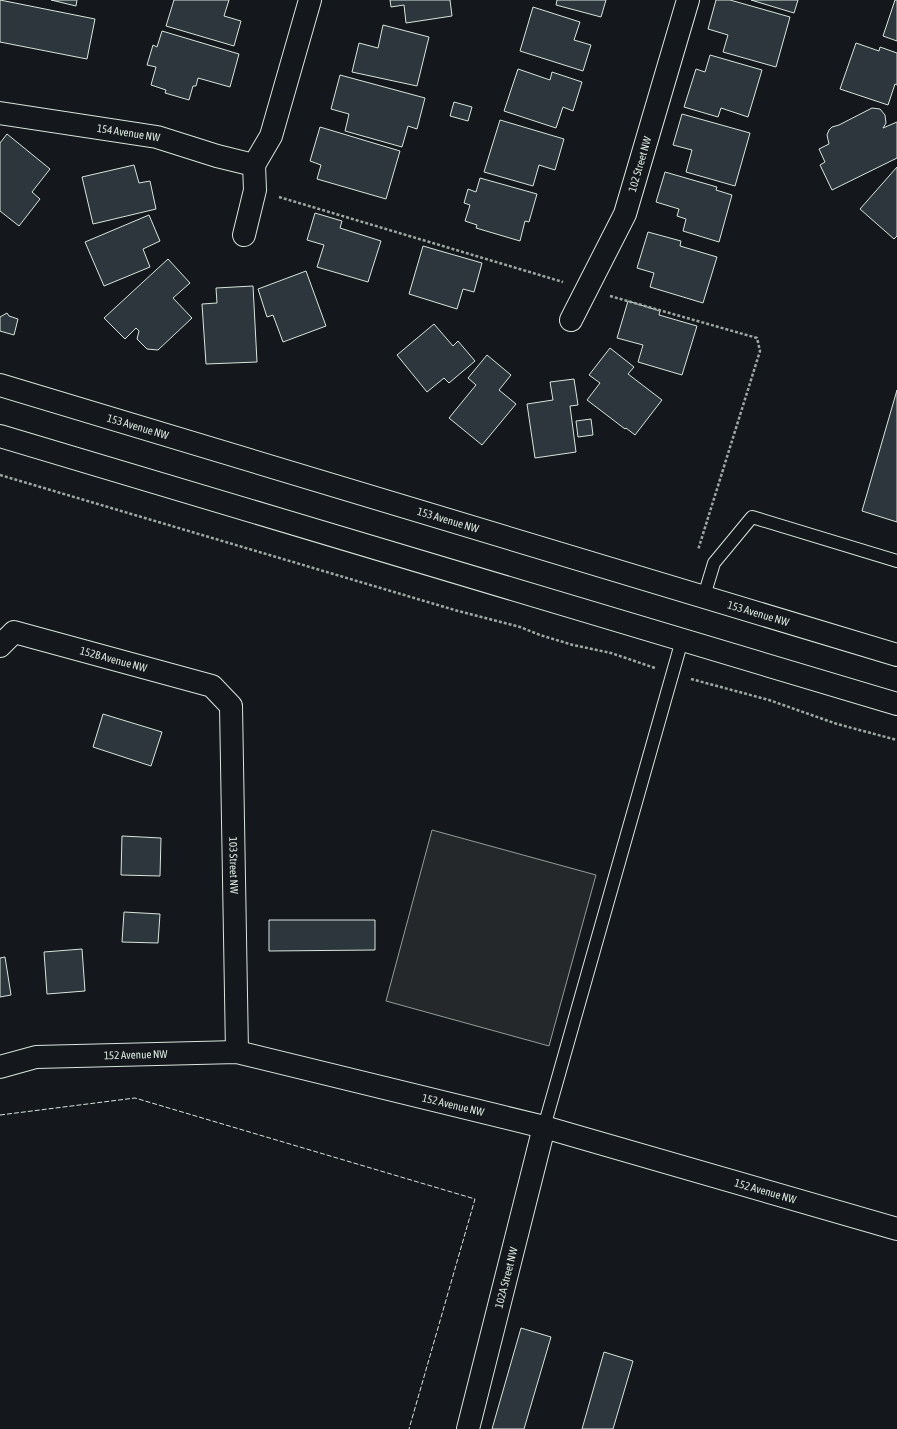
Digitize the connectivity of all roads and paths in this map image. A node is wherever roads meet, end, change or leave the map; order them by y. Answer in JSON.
{"nodes":[{"id":1,"x":310,"y":0,"type":"edge"},
{"id":2,"x":688,"y":0,"type":"edge"},
{"id":3,"x":0,"y":113,"type":"edge"},
{"id":4,"x":254,"y":165,"type":"junction"},
{"id":5,"x":244,"y":235,"type":"dead end"},
{"id":6,"x":571,"y":320,"type":"dead end"},
{"id":7,"x":0,"y":385,"type":"edge"},
{"id":8,"x":0,"y":436,"type":"edge"},
{"id":9,"x":0,"y":475,"type":"edge"},
{"id":10,"x":897,"y":561,"type":"edge"},
{"id":11,"x":704,"y":596,"type":"junction"},
{"id":12,"x":7,"y":639,"type":"edge"},
{"id":13,"x":682,"y":640,"type":"junction"},
{"id":14,"x":897,"y":655,"type":"edge"},
{"id":15,"x":672,"y":673,"type":"junction"},
{"id":16,"x":212,"y":686,"type":"joint"},
{"id":17,"x":897,"y":704,"type":"edge"},
{"id":18,"x":897,"y":740,"type":"edge"},
{"id":19,"x":237,"y":1052,"type":"junction"},
{"id":20,"x":0,"y":1067,"type":"edge"},
{"id":21,"x":544,"y":1127,"type":"junction"},
{"id":22,"x":897,"y":1229,"type":"edge"},
{"id":23,"x":468,"y":1429,"type":"edge"}],
"edges":[{"from":1,"to":4,"type":"street"},
{"from":2,"to":6,"type":"street","name":"102 Street NW"},
{"from":3,"to":4,"type":"street","name":"154 Avenue NW"},
{"from":4,"to":5,"type":"street"},
{"from":7,"to":11,"type":"street","name":"153 Avenue NW"},
{"from":8,"to":13,"type":"street"},
{"from":9,"to":15,"type":"path"},
{"from":10,"to":11,"type":"lane"},
{"from":11,"to":14,"type":"street","name":"153 Avenue NW"},
{"from":12,"to":16,"type":"street","name":"152B Avenue NW"},
{"from":13,"to":15,"type":"lane"},
{"from":13,"to":17,"type":"street"},
{"from":15,"to":18,"type":"path"},
{"from":15,"to":21,"type":"lane"},
{"from":16,"to":19,"type":"street","name":"103 Street NW"},
{"from":19,"to":20,"type":"street","name":"152 Avenue NW"},
{"from":19,"to":21,"type":"street","name":"152 Avenue NW"},
{"from":21,"to":22,"type":"street","name":"152 Avenue NW"},
{"from":21,"to":23,"type":"street","name":"102A Street NW"}]}
